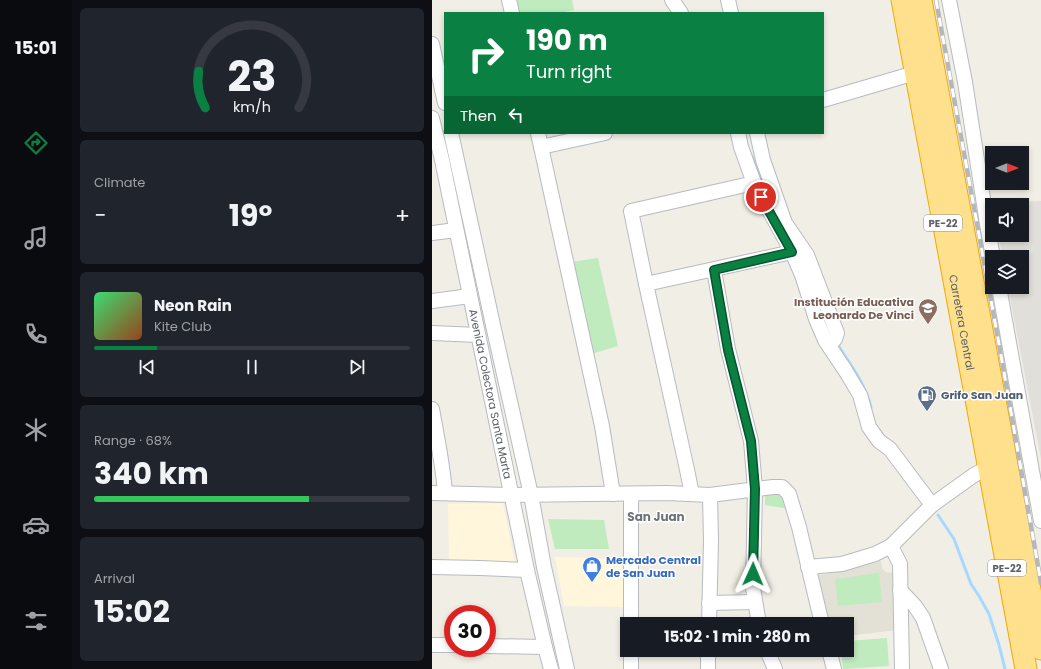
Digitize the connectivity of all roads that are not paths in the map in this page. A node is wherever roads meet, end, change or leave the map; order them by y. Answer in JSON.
{"nodes":[{"id":1,"x":509,"y":0,"type":"edge"},
{"id":2,"x":672,"y":0,"type":"edge"},
{"id":3,"x":728,"y":0,"type":"edge"},
{"id":4,"x":902,"y":0,"type":"edge"},
{"id":5,"x":921,"y":0,"type":"edge"},
{"id":6,"x":950,"y":0,"type":"edge"},
{"id":7,"x":512,"y":12,"type":"edge"},
{"id":8,"x":680,"y":12,"type":"edge"},
{"id":9,"x":731,"y":12,"type":"edge"},
{"id":10,"x":432,"y":44,"type":"edge"},
{"id":11,"x":915,"y":73,"type":"junction"},
{"id":12,"x":444,"y":98,"type":"edge"},
{"id":13,"x":824,"y":100,"type":"edge"},
{"id":14,"x":432,"y":118,"type":"edge"},
{"id":15,"x":452,"y":134,"type":"edge"},
{"id":16,"x":538,"y":134,"type":"edge"},
{"id":17,"x":600,"y":134,"type":"edge"},
{"id":18,"x":738,"y":134,"type":"edge"},
{"id":19,"x":757,"y":134,"type":"edge"},
{"id":20,"x":541,"y":147,"type":"junction"},
{"id":21,"x":437,"y":161,"type":"edge"},
{"id":22,"x":754,"y":183,"type":"junction"},
{"id":23,"x":985,"y":211,"type":"edge"},
{"id":24,"x":985,"y":225,"type":"edge"},
{"id":25,"x":456,"y":230,"type":"junction"},
{"id":26,"x":964,"y":230,"type":"junction"},
{"id":27,"x":432,"y":234,"type":"edge"},
{"id":28,"x":792,"y":252,"type":"junction"},
{"id":29,"x":714,"y":270,"type":"junction"},
{"id":30,"x":646,"y":284,"type":"junction"},
{"id":31,"x":1000,"y":294,"type":"edge"},
{"id":32,"x":470,"y":296,"type":"junction"},
{"id":33,"x":432,"y":301,"type":"edge"},
{"id":34,"x":432,"y":333,"type":"edge"},
{"id":35,"x":478,"y":335,"type":"junction"},
{"id":36,"x":1009,"y":344,"type":"junction"},
{"id":37,"x":829,"y":346,"type":"junction"},
{"id":38,"x":985,"y":347,"type":"junction"},
{"id":39,"x":432,"y":410,"type":"edge"},
{"id":40,"x":998,"y":465,"type":"junction"},
{"id":41,"x":755,"y":489,"type":"junction"},
{"id":42,"x":438,"y":493,"type":"edge"},
{"id":43,"x":613,"y":494,"type":"junction"},
{"id":44,"x":631,"y":494,"type":"junction"},
{"id":45,"x":692,"y":494,"type":"junction"},
{"id":46,"x":512,"y":495,"type":"junction"},
{"id":47,"x":531,"y":495,"type":"junction"},
{"id":48,"x":710,"y":495,"type":"junction"},
{"id":49,"x":932,"y":505,"type":"junction"},
{"id":50,"x":1041,"y":521,"type":"edge"},
{"id":51,"x":891,"y":546,"type":"junction"},
{"id":52,"x":432,"y":567,"type":"edge"},
{"id":53,"x":808,"y":567,"type":"junction"},
{"id":54,"x":527,"y":570,"type":"junction"},
{"id":55,"x":900,"y":590,"type":"junction"},
{"id":56,"x":755,"y":602,"type":"junction"},
{"id":57,"x":709,"y":603,"type":"junction"},
{"id":58,"x":631,"y":617,"type":"edge"},
{"id":59,"x":709,"y":617,"type":"edge"},
{"id":60,"x":758,"y":617,"type":"edge"},
{"id":61,"x":820,"y":617,"type":"edge"},
{"id":62,"x":432,"y":645,"type":"edge"},
{"id":63,"x":444,"y":645,"type":"edge"},
{"id":64,"x":496,"y":646,"type":"edge"},
{"id":65,"x":545,"y":647,"type":"junction"},
{"id":66,"x":1041,"y":649,"type":"edge"},
{"id":67,"x":631,"y":657,"type":"edge"},
{"id":68,"x":708,"y":657,"type":"edge"},
{"id":69,"x":770,"y":657,"type":"edge"},
{"id":70,"x":831,"y":657,"type":"edge"},
{"id":71,"x":551,"y":669,"type":"edge"},
{"id":72,"x":567,"y":669,"type":"edge"},
{"id":73,"x":631,"y":669,"type":"edge"},
{"id":74,"x":708,"y":669,"type":"edge"},
{"id":75,"x":775,"y":669,"type":"edge"},
{"id":76,"x":834,"y":669,"type":"edge"},
{"id":77,"x":902,"y":669,"type":"edge"},
{"id":78,"x":941,"y":669,"type":"edge"},
{"id":79,"x":1026,"y":669,"type":"edge"}],
"edges":[{"from":1,"to":7,"type":"street"},
{"from":2,"to":8,"type":"street"},
{"from":3,"to":9,"type":"street"},
{"from":4,"to":11,"type":"highway","name":"Carretera Central","number":"PE-22"},
{"from":5,"to":26,"type":"highway","name":"Carretera Central","number":"PE-22"},
{"from":6,"to":23,"type":"street"},
{"from":10,"to":12,"type":"street"},
{"from":11,"to":13,"type":"street"},
{"from":11,"to":40,"type":"highway","name":"Carretera Central","number":"PE-22"},
{"from":14,"to":21,"type":"street","name":"Avenida Colectora Santa Marta"},
{"from":15,"to":47,"type":"street","name":"Avenida Colectora Santa Marta"},
{"from":16,"to":20,"type":"street"},
{"from":17,"to":20,"type":"street"},
{"from":18,"to":22,"type":"street"},
{"from":19,"to":37,"type":"street"},
{"from":20,"to":43,"type":"street"},
{"from":21,"to":25,"type":"street","name":"Avenida Colectora Santa Marta"},
{"from":22,"to":28,"type":"street"},
{"from":22,"to":30,"type":"street"},
{"from":24,"to":26,"type":"street"},
{"from":25,"to":27,"type":"street"},
{"from":25,"to":32,"type":"street","name":"Avenida Colectora Santa Marta"},
{"from":26,"to":38,"type":"highway","name":"Carretera Central","number":"PE-22"},
{"from":28,"to":29,"type":"street"},
{"from":28,"to":37,"type":"street"},
{"from":29,"to":30,"type":"street"},
{"from":29,"to":41,"type":"street"},
{"from":30,"to":45,"type":"street"},
{"from":31,"to":36,"type":"street"},
{"from":32,"to":33,"type":"street"},
{"from":32,"to":35,"type":"street","name":"Avenida Colectora Santa Marta"},
{"from":34,"to":35,"type":"street"},
{"from":35,"to":46,"type":"street","name":"Avenida Colectora Santa Marta"},
{"from":36,"to":38,"type":"street"},
{"from":36,"to":50,"type":"street"},
{"from":37,"to":49,"type":"street"},
{"from":38,"to":40,"type":"highway","name":"Carretera Central","number":"PE-22"},
{"from":39,"to":42,"type":"street"},
{"from":40,"to":49,"type":"street"},
{"from":40,"to":66,"type":"highway","name":"Carretera Central","number":"PE-22"},
{"from":40,"to":79,"type":"highway","name":"Carretera Central","number":"PE-22"},
{"from":41,"to":48,"type":"street"},
{"from":41,"to":53,"type":"street"},
{"from":41,"to":56,"type":"street"},
{"from":42,"to":46,"type":"street"},
{"from":43,"to":44,"type":"street"},
{"from":43,"to":47,"type":"street"},
{"from":44,"to":45,"type":"street"},
{"from":44,"to":58,"type":"street"},
{"from":45,"to":48,"type":"street"},
{"from":46,"to":47,"type":"street"},
{"from":46,"to":54,"type":"street","name":"Avenida Colectora Santa Marta"},
{"from":47,"to":72,"type":"street","name":"Avenida Colectora Santa Marta"},
{"from":48,"to":57,"type":"street"},
{"from":49,"to":51,"type":"street"},
{"from":51,"to":53,"type":"street"},
{"from":51,"to":55,"type":"street"},
{"from":52,"to":54,"type":"street"},
{"from":53,"to":61,"type":"street"},
{"from":54,"to":65,"type":"street","name":"Avenida Colectora Santa Marta"},
{"from":55,"to":77,"type":"street"},
{"from":55,"to":78,"type":"street"},
{"from":56,"to":57,"type":"street"},
{"from":56,"to":60,"type":"street"},
{"from":57,"to":59,"type":"street"},
{"from":62,"to":63,"type":"street"},
{"from":64,"to":65,"type":"street"},
{"from":65,"to":71,"type":"street","name":"Avenida Colectora Santa Marta"},
{"from":67,"to":73,"type":"street"},
{"from":68,"to":74,"type":"street"},
{"from":69,"to":75,"type":"street"},
{"from":70,"to":76,"type":"street"}]}
